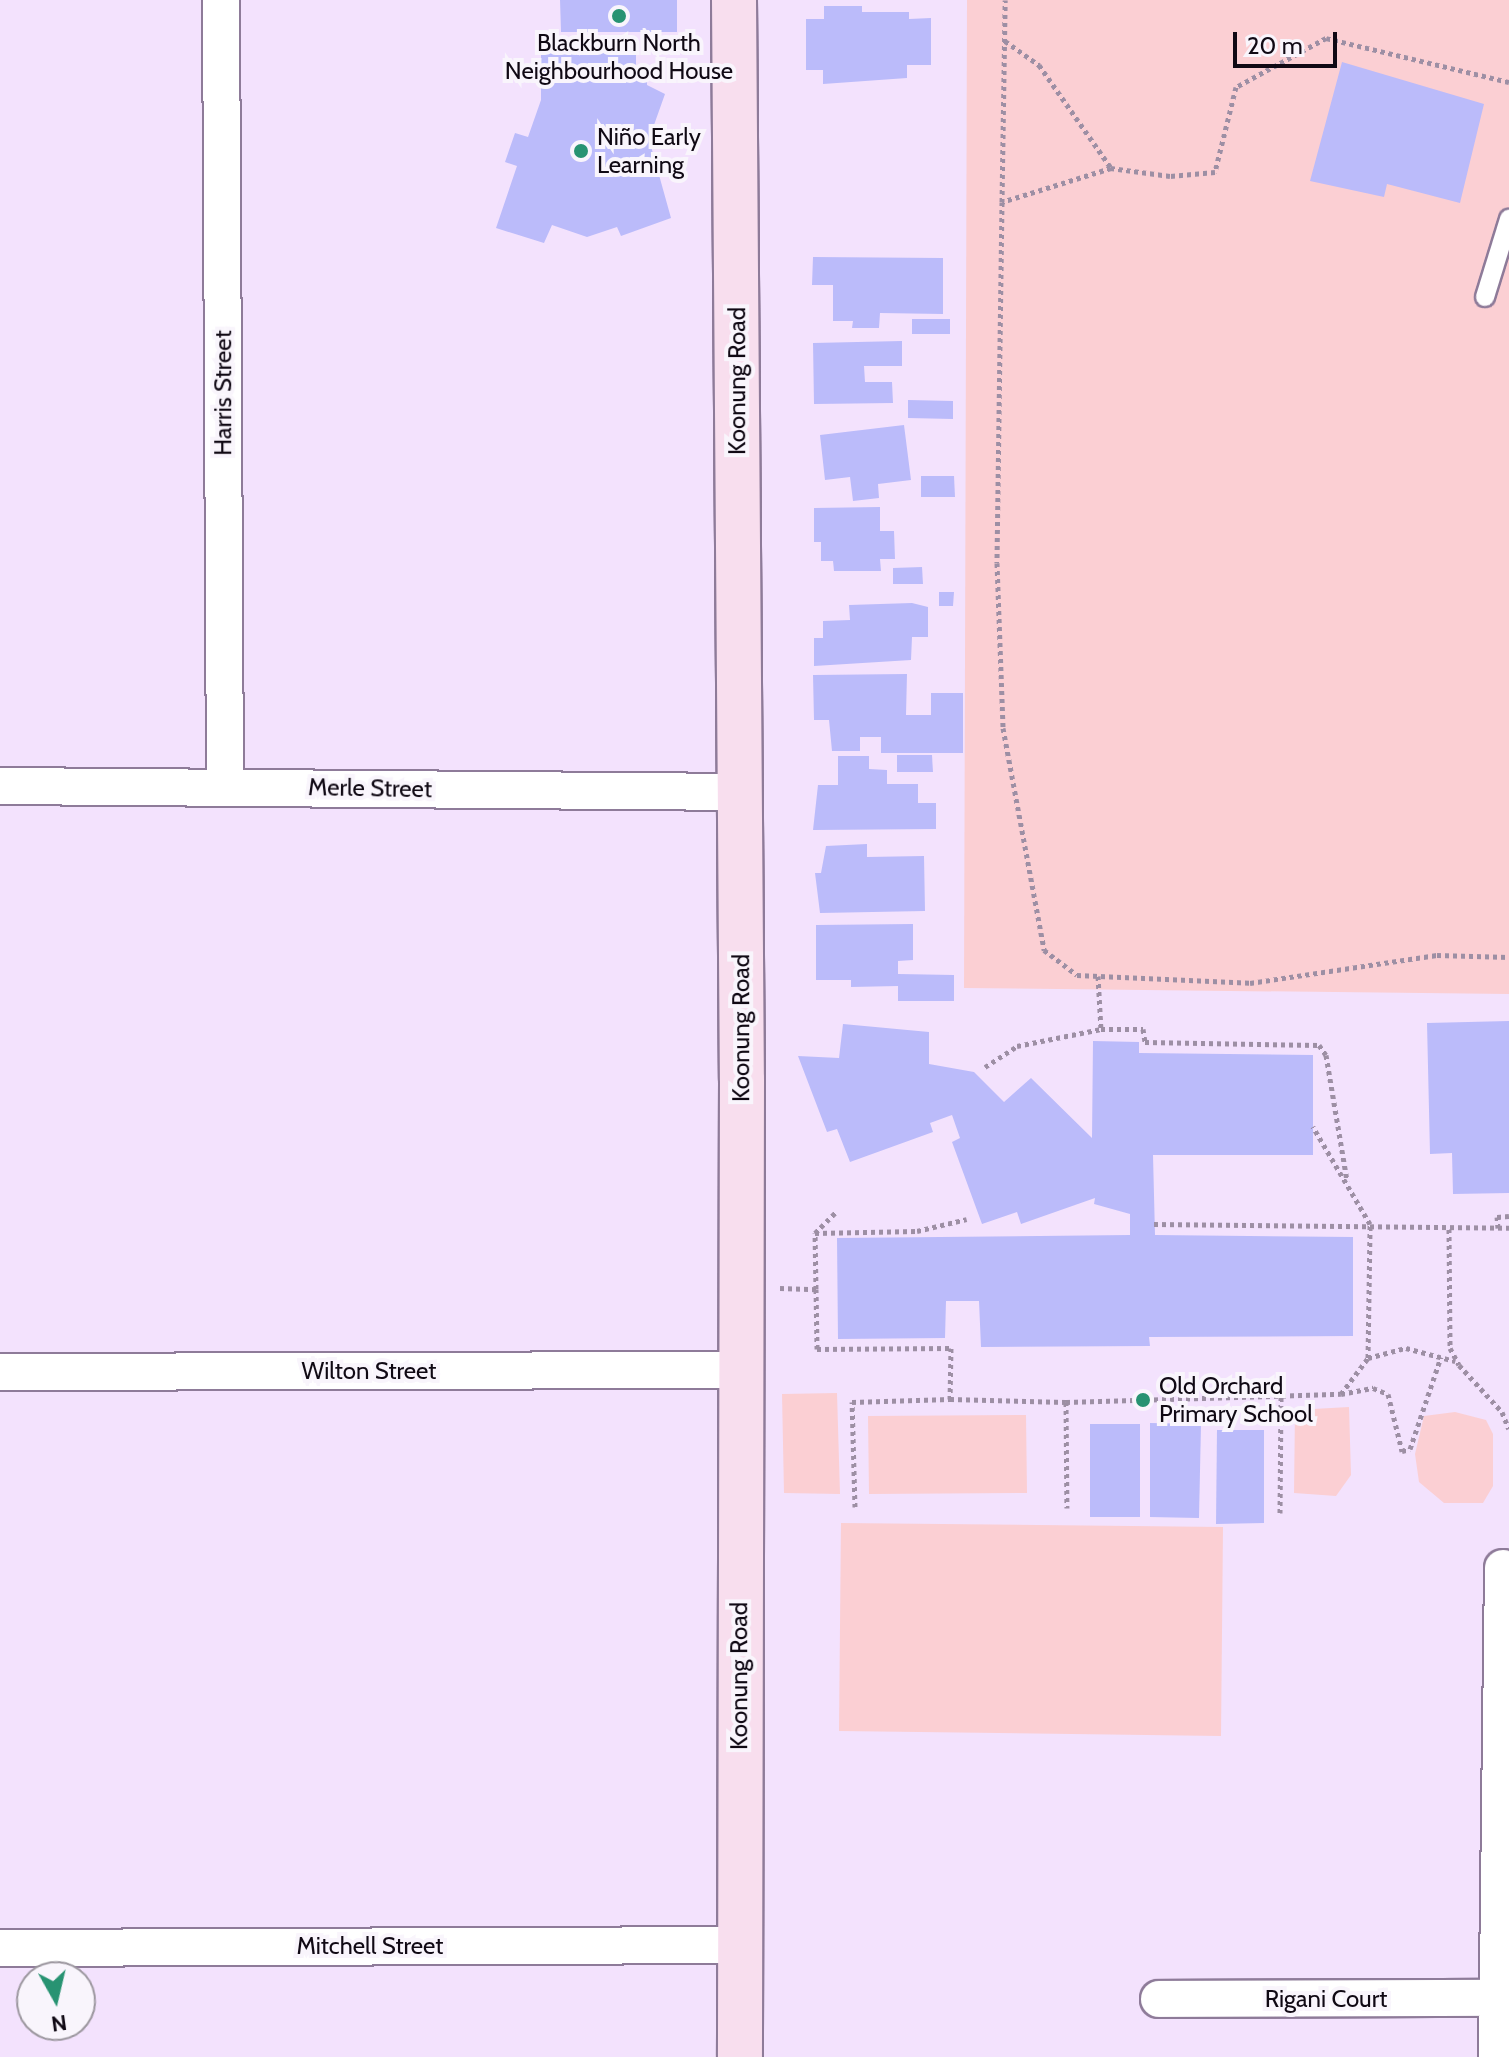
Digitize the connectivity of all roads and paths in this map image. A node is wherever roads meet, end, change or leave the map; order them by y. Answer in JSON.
{"nodes":[{"id":1,"x":221,"y":0,"type":"edge"},
{"id":2,"x":734,"y":0,"type":"edge"},
{"id":3,"x":1005,"y":0,"type":"edge"},
{"id":4,"x":1004,"y":41,"type":"junction"},
{"id":5,"x":1509,"y":82,"type":"edge"},
{"id":6,"x":1111,"y":168,"type":"junction"},
{"id":7,"x":1002,"y":202,"type":"junction"},
{"id":8,"x":1509,"y":219,"type":"edge"},
{"id":9,"x":1485,"y":297,"type":"dead end"},
{"id":10,"x":0,"y":786,"type":"edge"},
{"id":11,"x":225,"y":786,"type":"junction"},
{"id":12,"x":740,"y":792,"type":"junction"},
{"id":13,"x":1509,"y":957,"type":"edge"},
{"id":14,"x":1098,"y":976,"type":"junction"},
{"id":15,"x":1101,"y":1029,"type":"junction"},
{"id":16,"x":985,"y":1067,"type":"dead end"},
{"id":17,"x":1313,"y":1127,"type":"dead end"},
{"id":18,"x":1348,"y":1185,"type":"junction"},
{"id":19,"x":836,"y":1212,"type":"dead end"},
{"id":20,"x":1509,"y":1216,"type":"edge"},
{"id":21,"x":967,"y":1219,"type":"dead end"},
{"id":22,"x":1154,"y":1224,"type":"dead end"},
{"id":23,"x":1370,"y":1224,"type":"junction"},
{"id":24,"x":1498,"y":1228,"type":"junction"},
{"id":25,"x":1509,"y":1228,"type":"edge"},
{"id":26,"x":1449,"y":1229,"type":"junction"},
{"id":27,"x":815,"y":1233,"type":"junction"},
{"id":28,"x":776,"y":1288,"type":"dead end"},
{"id":29,"x":816,"y":1289,"type":"junction"},
{"id":30,"x":1441,"y":1357,"type":"junction"},
{"id":31,"x":1368,"y":1358,"type":"junction"},
{"id":32,"x":1457,"y":1361,"type":"junction"},
{"id":33,"x":738,"y":1370,"type":"junction"},
{"id":34,"x":0,"y":1372,"type":"edge"},
{"id":35,"x":1341,"y":1394,"type":"junction"},
{"id":36,"x":1281,"y":1395,"type":"junction"},
{"id":37,"x":950,"y":1399,"type":"junction"},
{"id":38,"x":1066,"y":1402,"type":"junction"},
{"id":39,"x":1507,"y":1420,"type":"edge"},
{"id":40,"x":1509,"y":1429,"type":"edge"},
{"id":41,"x":855,"y":1507,"type":"dead end"},
{"id":42,"x":1067,"y":1508,"type":"dead end"},
{"id":43,"x":1280,"y":1513,"type":"dead end"},
{"id":44,"x":1503,"y":1568,"type":"dead end"},
{"id":45,"x":740,"y":1945,"type":"junction"},
{"id":46,"x":0,"y":1948,"type":"edge"},
{"id":47,"x":1494,"y":1998,"type":"junction"},
{"id":48,"x":1159,"y":1999,"type":"dead end"},
{"id":49,"x":740,"y":2057,"type":"edge"},
{"id":50,"x":1497,"y":2057,"type":"edge"}],
"edges":[{"from":1,"to":11,"type":"street","name":"Harris Street"},
{"from":2,"to":12,"type":"street","name":"Koonung Road"},
{"from":3,"to":4,"type":"path"},
{"from":4,"to":6,"type":"path"},
{"from":4,"to":7,"type":"path"},
{"from":5,"to":6,"type":"path"},
{"from":6,"to":7,"type":"path"},
{"from":7,"to":14,"type":"path"},
{"from":8,"to":9,"type":"lane"},
{"from":10,"to":11,"type":"street","name":"Merle Street"},
{"from":11,"to":12,"type":"street","name":"Merle Street"},
{"from":12,"to":33,"type":"street","name":"Koonung Road"},
{"from":13,"to":14,"type":"path"},
{"from":14,"to":15,"type":"path"},
{"from":15,"to":16,"type":"path"},
{"from":15,"to":18,"type":"path"},
{"from":17,"to":18,"type":"path"},
{"from":18,"to":23,"type":"path"},
{"from":19,"to":27,"type":"path"},
{"from":20,"to":24,"type":"path"},
{"from":21,"to":27,"type":"path"},
{"from":22,"to":23,"type":"path"},
{"from":23,"to":26,"type":"path"},
{"from":23,"to":31,"type":"path"},
{"from":24,"to":25,"type":"path"},
{"from":24,"to":26,"type":"path"},
{"from":26,"to":32,"type":"path"},
{"from":27,"to":29,"type":"path"},
{"from":28,"to":29,"type":"path"},
{"from":29,"to":37,"type":"path"},
{"from":30,"to":31,"type":"path"},
{"from":30,"to":32,"type":"path"},
{"from":30,"to":35,"type":"path"},
{"from":31,"to":35,"type":"path"},
{"from":32,"to":39,"type":"path"},
{"from":33,"to":34,"type":"street","name":"Wilton Street"},
{"from":33,"to":45,"type":"street","name":"Koonung Road"},
{"from":35,"to":36,"type":"path"},
{"from":36,"to":38,"type":"path"},
{"from":36,"to":43,"type":"path"},
{"from":37,"to":38,"type":"path"},
{"from":37,"to":41,"type":"path"},
{"from":38,"to":42,"type":"path"},
{"from":39,"to":40,"type":"path"},
{"from":44,"to":47,"type":"street"},
{"from":45,"to":46,"type":"street","name":"Mitchell Street"},
{"from":45,"to":49,"type":"street","name":"Koonung Road"},
{"from":47,"to":48,"type":"street","name":"Rigani Court"},
{"from":47,"to":50,"type":"street"}]}
